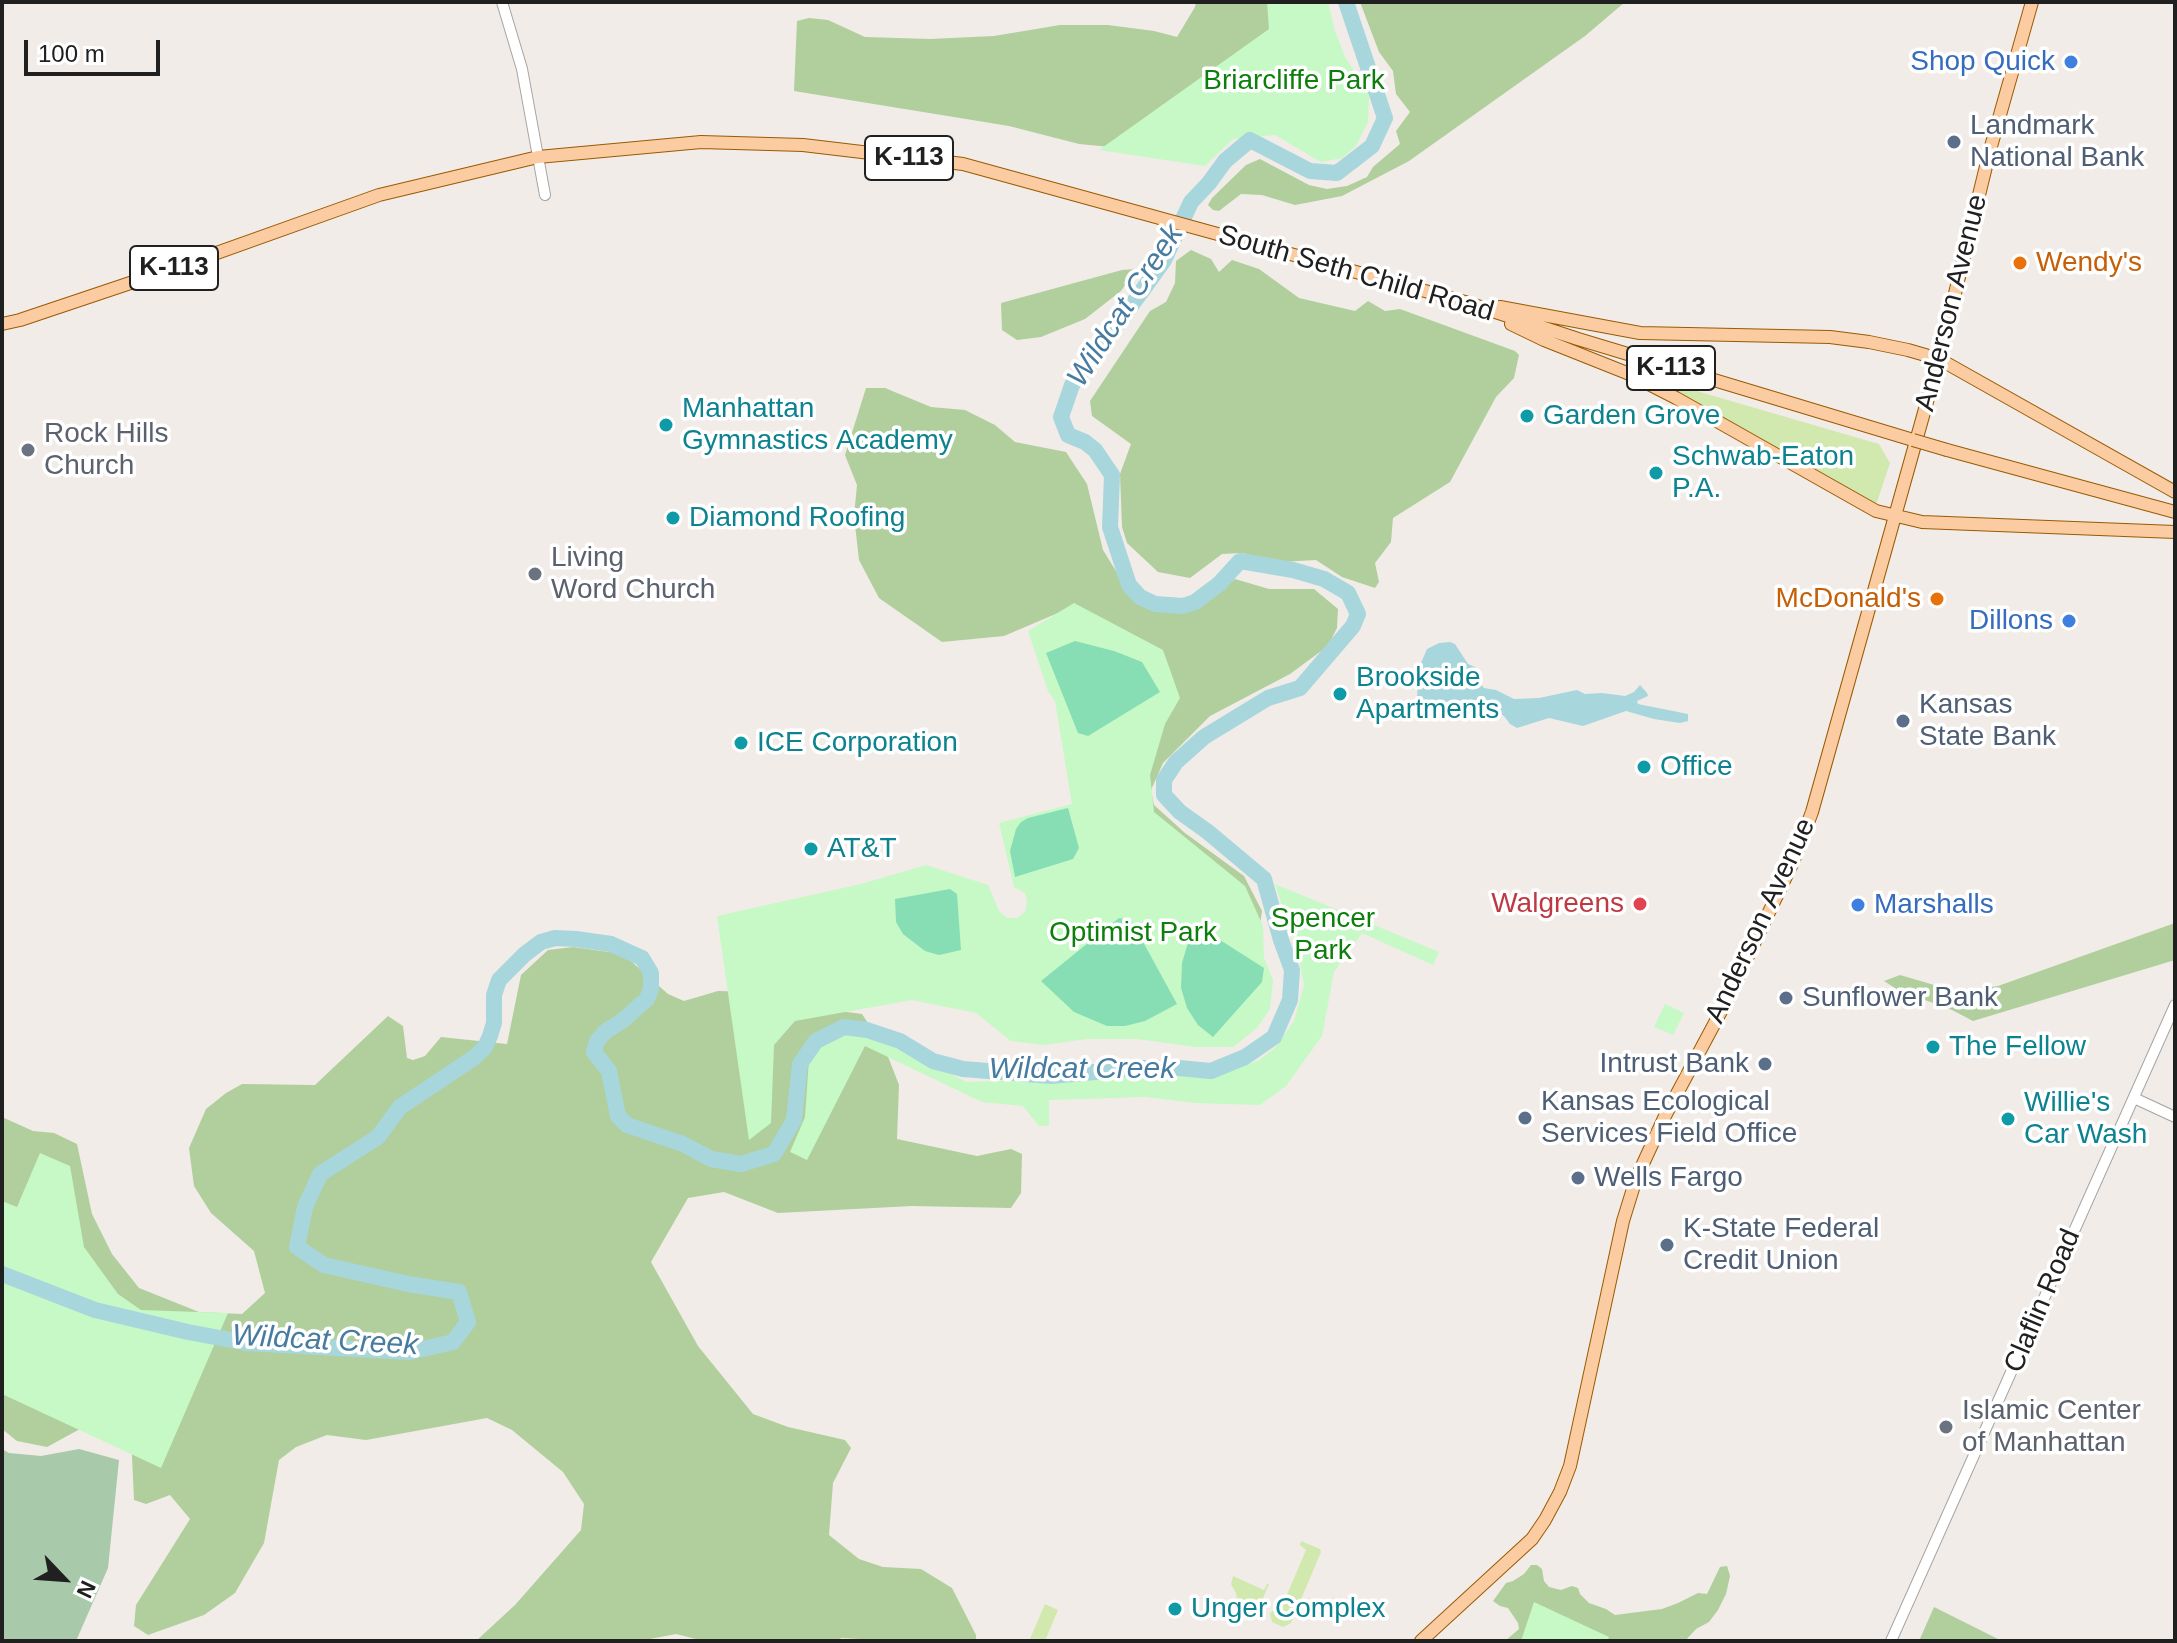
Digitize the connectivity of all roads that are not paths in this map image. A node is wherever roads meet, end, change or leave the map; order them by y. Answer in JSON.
{"nodes":[{"id":1,"x":502,"y":2,"type":"edge"},
{"id":2,"x":2032,"y":2,"type":"edge"},
{"id":3,"x":538,"y":157,"type":"junction"},
{"id":4,"x":545,"y":195,"type":"dead end"},
{"id":5,"x":1465,"y":302,"type":"junction"},
{"id":6,"x":2,"y":324,"type":"edge"},
{"id":7,"x":1939,"y":359,"type":"junction"},
{"id":8,"x":2175,"y":492,"type":"edge"},
{"id":9,"x":2175,"y":512,"type":"edge"},
{"id":10,"x":1894,"y":516,"type":"junction"},
{"id":11,"x":2175,"y":532,"type":"edge"},
{"id":12,"x":2175,"y":1005,"type":"edge"},
{"id":13,"x":2134,"y":1098,"type":"junction"},
{"id":14,"x":2175,"y":1117,"type":"edge"},
{"id":15,"x":1421,"y":1641,"type":"edge"},
{"id":16,"x":1891,"y":1641,"type":"edge"}],
"edges":[{"from":1,"to":3,"type":"street"},
{"from":2,"to":7,"type":"main road","name":"Anderson Avenue"},
{"from":3,"to":4,"type":"street"},
{"from":3,"to":5,"type":"main road","name":"South Seth Child Road","number":"K-113"},
{"from":3,"to":6,"type":"main road","name":"South Seth Child Road","number":"K-113"},
{"from":5,"to":7,"type":"main road"},
{"from":5,"to":9,"type":"main road","name":"South Seth Child Road","number":"K-113","bridge":true},
{"from":5,"to":10,"type":"main road"},
{"from":7,"to":8,"type":"main road"},
{"from":7,"to":10,"type":"main road","name":"Anderson Avenue"},
{"from":10,"to":11,"type":"main road"},
{"from":10,"to":15,"type":"main road","name":"Anderson Avenue"},
{"from":12,"to":13,"type":"street","name":"Claflin Road"},
{"from":13,"to":14,"type":"street"},
{"from":13,"to":16,"type":"street","name":"Claflin Road"}]}
